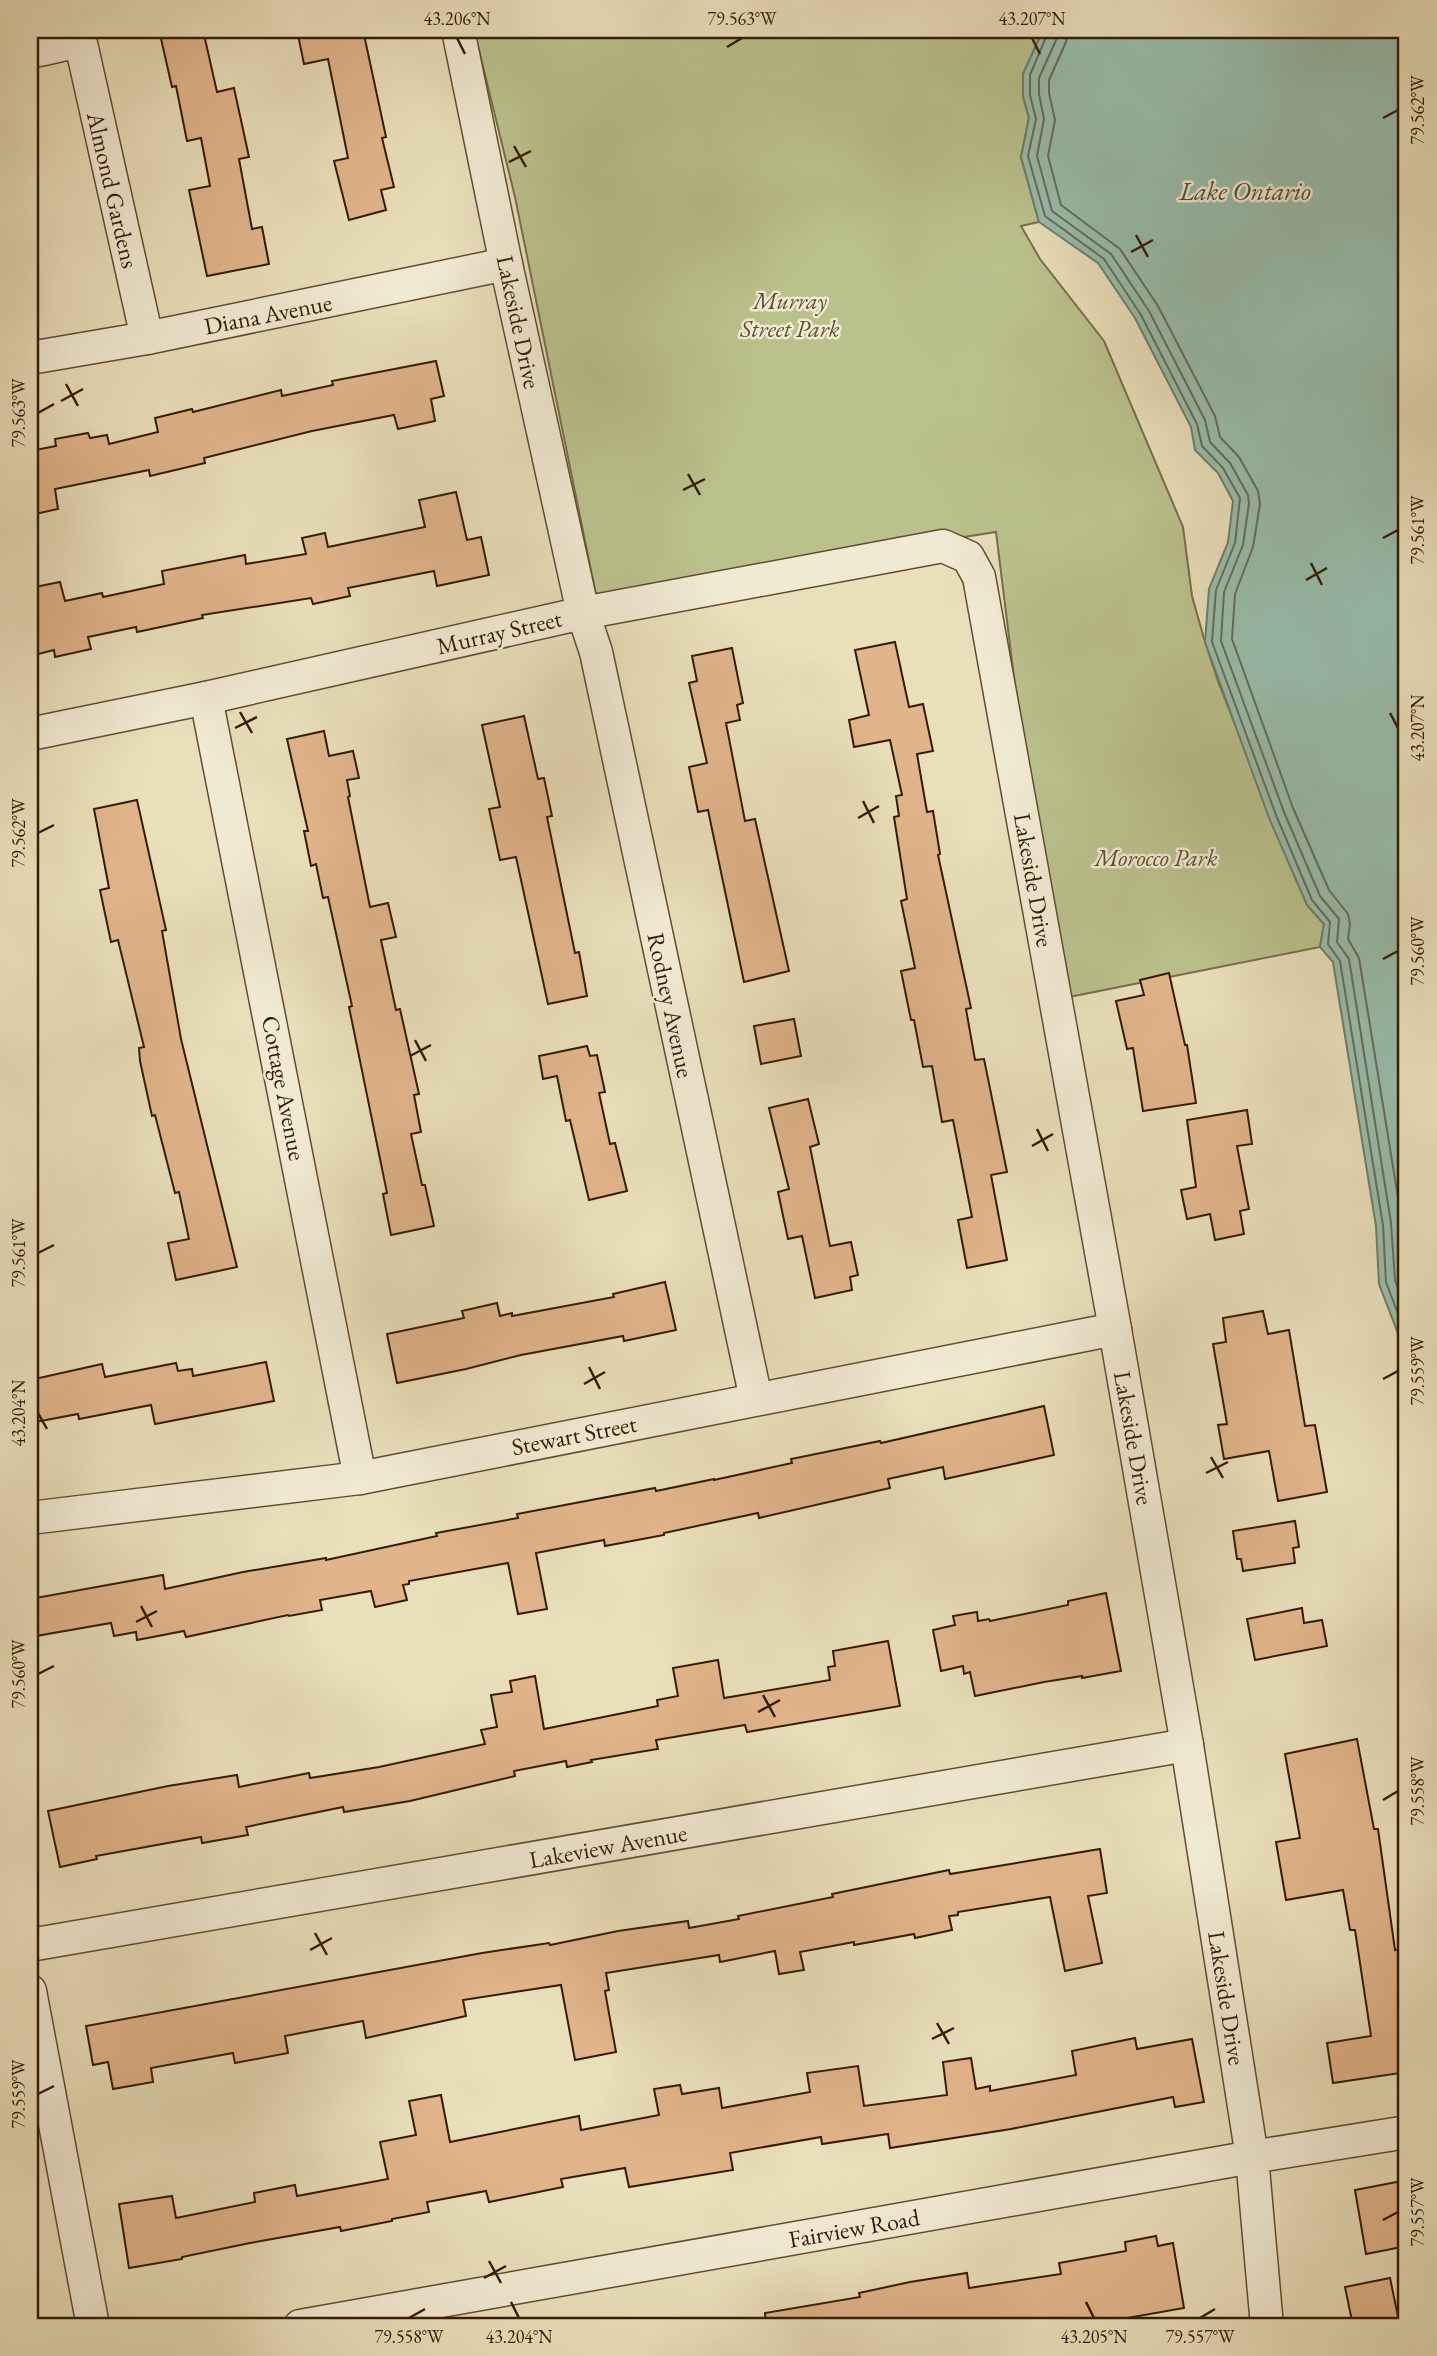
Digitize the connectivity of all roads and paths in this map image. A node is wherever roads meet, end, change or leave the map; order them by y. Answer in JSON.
{"nodes":[{"id":1,"x":458,"y":30,"type":"edge"},
{"id":2,"x":79,"y":35,"type":"edge"},
{"id":3,"x":30,"y":49,"type":"edge"},
{"id":4,"x":506,"y":264,"type":"junction"},
{"id":5,"x":147,"y":338,"type":"junction"},
{"id":6,"x":30,"y":358,"type":"edge"},
{"id":7,"x":968,"y":557,"type":"joint"},
{"id":8,"x":583,"y":613,"type":"junction"},
{"id":9,"x":206,"y":698,"type":"junction"},
{"id":10,"x":30,"y":734,"type":"edge"},
{"id":11,"x":1115,"y":1329,"type":"junction"},
{"id":12,"x":756,"y":1399,"type":"junction"},
{"id":13,"x":360,"y":1478,"type":"junction"},
{"id":14,"x":30,"y":1518,"type":"edge"},
{"id":15,"x":1187,"y":1745,"type":"junction"},
{"id":16,"x":30,"y":1945,"type":"edge"},
{"id":17,"x":30,"y":1991,"type":"edge"},
{"id":18,"x":1407,"y":2132,"type":"edge"},
{"id":19,"x":1252,"y":2157,"type":"junction"},
{"id":20,"x":93,"y":2326,"type":"edge"},
{"id":21,"x":300,"y":2326,"type":"edge"},
{"id":22,"x":1267,"y":2326,"type":"edge"}],
"edges":[{"from":1,"to":4,"type":"street","name":"Lakeside Drive"},
{"from":2,"to":3,"type":"street","name":"Almond Gardens"},
{"from":2,"to":5,"type":"street","name":"Almond Gardens"},
{"from":4,"to":5,"type":"street","name":"Diana Avenue"},
{"from":4,"to":8,"type":"street","name":"Lakeside Drive"},
{"from":5,"to":6,"type":"street","name":"Diana Avenue"},
{"from":7,"to":8,"type":"street","name":"Murray Street"},
{"from":7,"to":11,"type":"street","name":"Lakeside Drive"},
{"from":8,"to":9,"type":"street","name":"Murray Street"},
{"from":8,"to":12,"type":"street","name":"Rodney Avenue"},
{"from":9,"to":10,"type":"street","name":"Murray Street"},
{"from":9,"to":13,"type":"street","name":"Cottage Avenue"},
{"from":11,"to":12,"type":"street","name":"Stewart Street"},
{"from":11,"to":15,"type":"street","name":"Lakeside Drive"},
{"from":12,"to":13,"type":"street","name":"Stewart Street"},
{"from":13,"to":14,"type":"street","name":"Stewart Street"},
{"from":15,"to":16,"type":"street","name":"Lakeview Avenue"},
{"from":15,"to":19,"type":"street","name":"Lakeside Drive"},
{"from":17,"to":20,"type":"street"},
{"from":18,"to":19,"type":"street","name":"Fairview Road"},
{"from":19,"to":21,"type":"street","name":"Fairview Road"},
{"from":19,"to":22,"type":"street","name":"Lakeside Drive"}]}
